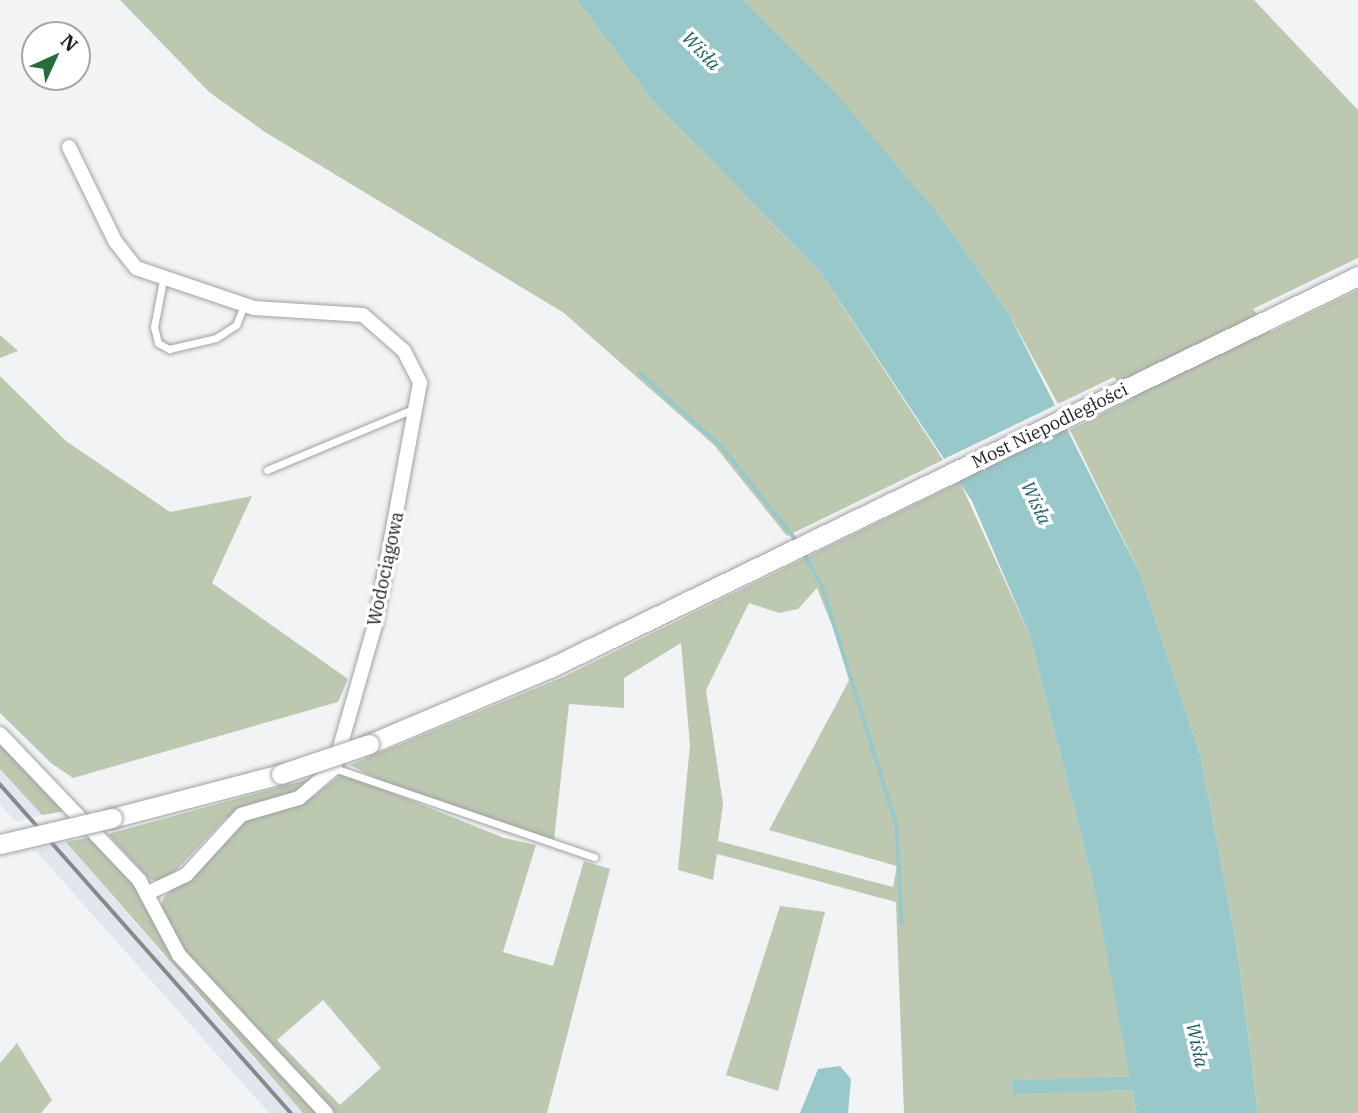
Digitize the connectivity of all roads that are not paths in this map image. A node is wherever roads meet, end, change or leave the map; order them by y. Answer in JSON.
{"nodes":[{"id":1,"x":69,"y":147,"type":"dead end"},
{"id":2,"x":1358,"y":276,"type":"edge"},
{"id":3,"x":163,"y":279,"type":"junction"},
{"id":4,"x":244,"y":305,"type":"junction"},
{"id":5,"x":418,"y":407,"type":"junction"},
{"id":6,"x":267,"y":470,"type":"dead end"},
{"id":7,"x":0,"y":734,"type":"edge"},
{"id":8,"x":334,"y":768,"type":"junction"},
{"id":9,"x":0,"y":844,"type":"edge"},
{"id":10,"x":594,"y":858,"type":"dead end"},
{"id":11,"x":148,"y":892,"type":"junction"},
{"id":12,"x":326,"y":1113,"type":"edge"}],
"edges":[{"from":1,"to":3,"type":"street","name":"Wodociągowa"},
{"from":2,"to":9,"type":"main road","name":"Most Niepodległości","bridge":true},
{"from":3,"to":4,"type":"street","name":"Wodociągowa"},
{"from":3,"to":4,"type":"lane"},
{"from":4,"to":5,"type":"street","name":"Wodociągowa"},
{"from":5,"to":6,"type":"lane"},
{"from":5,"to":8,"type":"street","name":"Wodociągowa"},
{"from":7,"to":11,"type":"street"},
{"from":8,"to":10,"type":"lane"},
{"from":8,"to":11,"type":"street"},
{"from":11,"to":12,"type":"street"}]}
